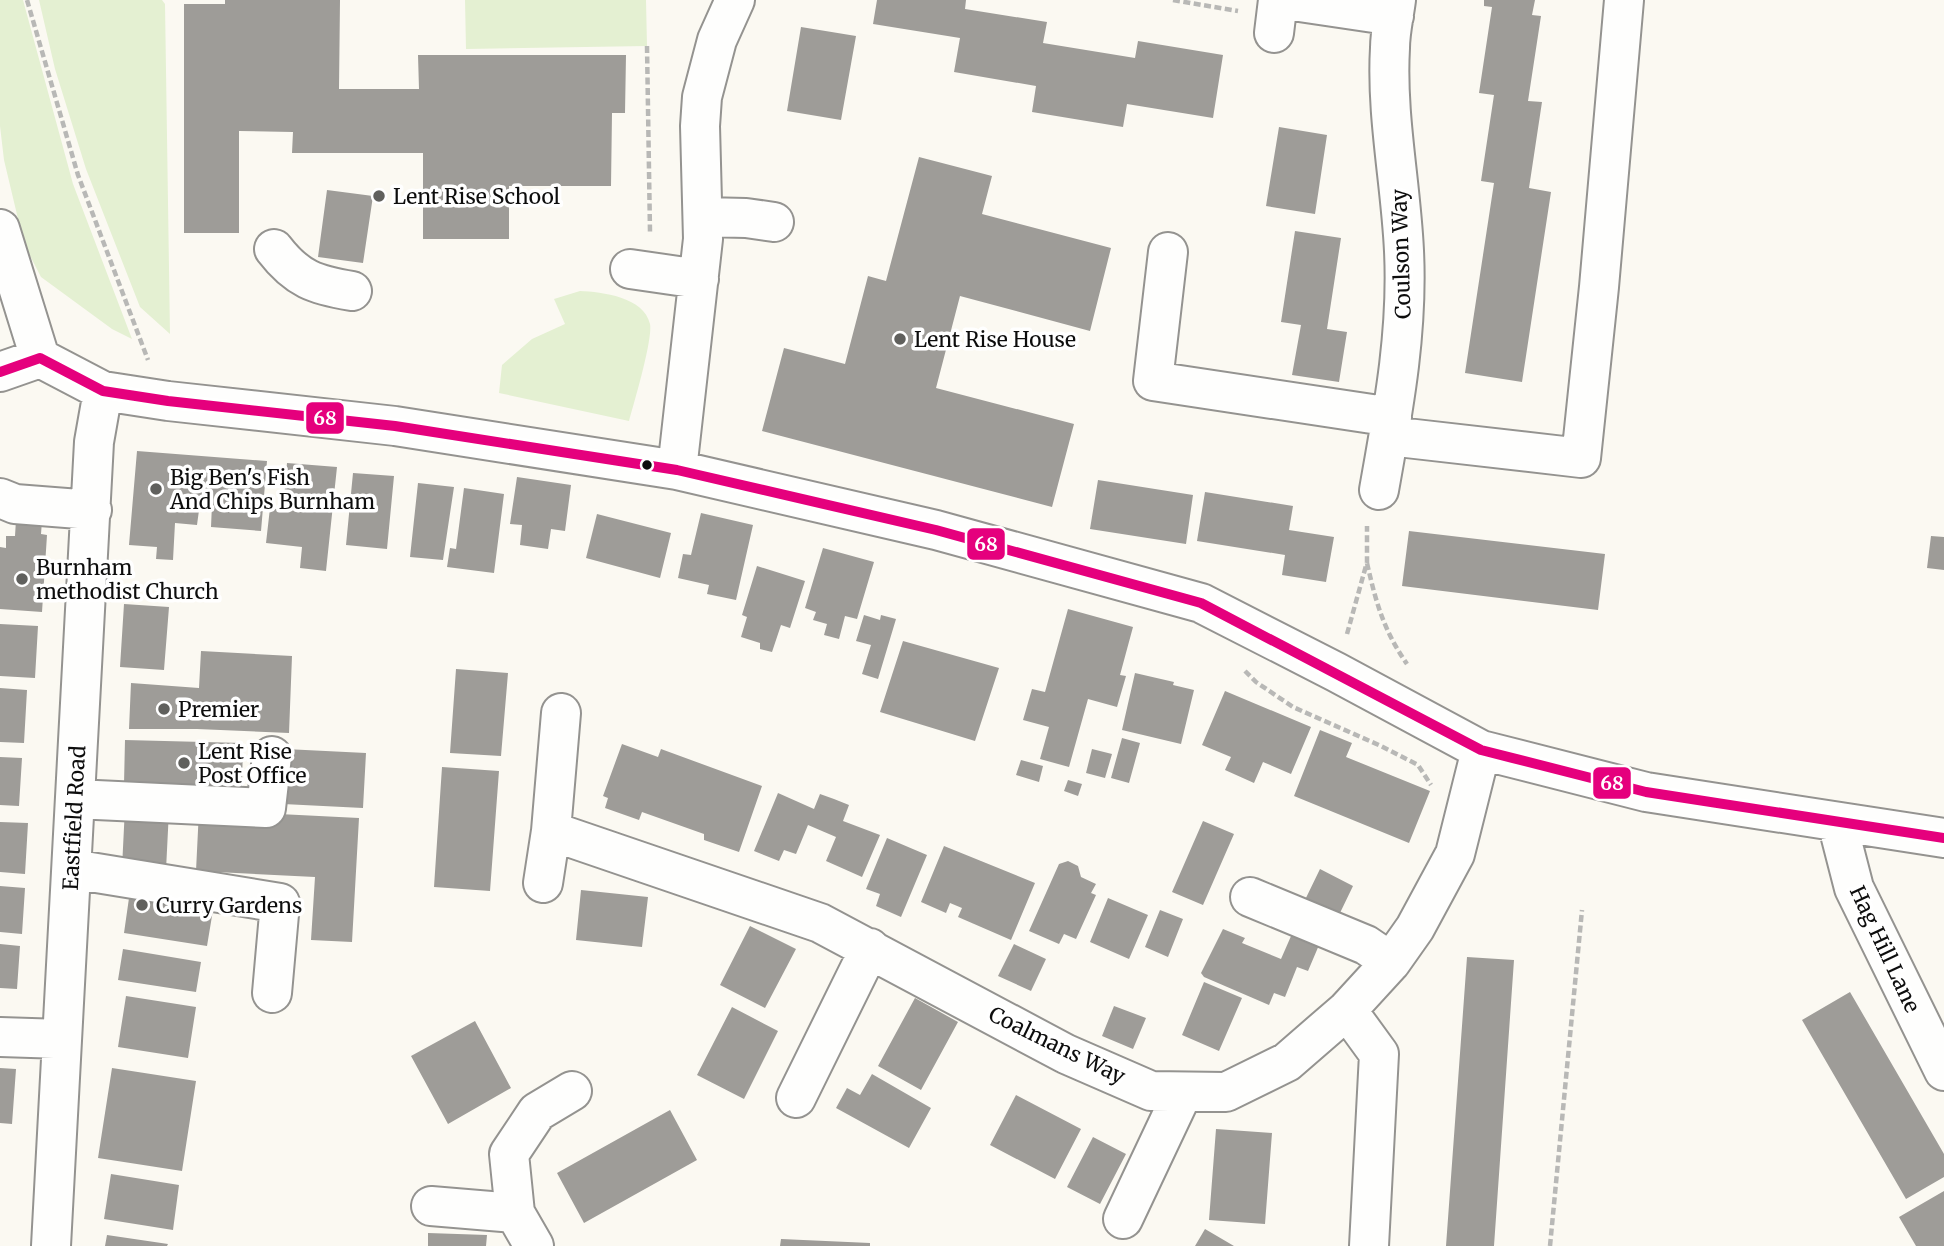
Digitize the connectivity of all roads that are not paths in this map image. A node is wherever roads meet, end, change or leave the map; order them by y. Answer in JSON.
{"nodes":[{"id":1,"x":734,"y":0,"type":"edge"},
{"id":2,"x":1624,"y":0,"type":"edge"},
{"id":3,"x":1395,"y":8,"type":"edge"},
{"id":4,"x":1278,"y":13,"type":"edge"},
{"id":5,"x":703,"y":217,"type":"junction"},
{"id":6,"x":774,"y":222,"type":"dead end"},
{"id":7,"x":0,"y":229,"type":"edge"},
{"id":8,"x":274,"y":249,"type":"dead end"},
{"id":9,"x":1168,"y":252,"type":"dead end"},
{"id":10,"x":640,"y":270,"type":"road end"},
{"id":11,"x":699,"y":279,"type":"junction"},
{"id":12,"x":352,"y":291,"type":"dead end"},
{"id":13,"x":40,"y":358,"type":"junction"},
{"id":14,"x":0,"y":372,"type":"edge"},
{"id":15,"x":103,"y":391,"type":"junction"},
{"id":16,"x":1391,"y":426,"type":"junction"},
{"id":17,"x":677,"y":470,"type":"junction"},
{"id":18,"x":0,"y":498,"type":"edge"},
{"id":19,"x":1373,"y":506,"type":"road end"},
{"id":20,"x":92,"y":510,"type":"junction"},
{"id":21,"x":561,"y":713,"type":"dead end"},
{"id":22,"x":1481,"y":750,"type":"junction"},
{"id":23,"x":272,"y":755,"type":"dead end"},
{"id":24,"x":75,"y":799,"type":"junction"},
{"id":25,"x":1837,"y":822,"type":"junction"},
{"id":26,"x":551,"y":831,"type":"junction"},
{"id":27,"x":1944,"y":838,"type":"edge"},
{"id":28,"x":72,"y":869,"type":"junction"},
{"id":29,"x":543,"y":883,"type":"dead end"},
{"id":30,"x":1250,"y":897,"type":"dead end"},
{"id":31,"x":870,"y":948,"type":"junction"},
{"id":32,"x":1391,"y":962,"type":"junction"},
{"id":33,"x":272,"y":993,"type":"dead end"},
{"id":34,"x":1347,"y":1010,"type":"junction"},
{"id":35,"x":0,"y":1037,"type":"edge"},
{"id":36,"x":62,"y":1039,"type":"junction"},
{"id":37,"x":1944,"y":1071,"type":"edge"},
{"id":38,"x":572,"y":1091,"type":"dead end"},
{"id":39,"x":1183,"y":1091,"type":"junction"},
{"id":40,"x":796,"y":1098,"type":"dead end"},
{"id":41,"x":431,"y":1206,"type":"dead end"},
{"id":42,"x":515,"y":1213,"type":"junction"},
{"id":43,"x":1123,"y":1219,"type":"dead end"},
{"id":44,"x":51,"y":1246,"type":"edge"},
{"id":45,"x":534,"y":1246,"type":"edge"},
{"id":46,"x":1369,"y":1246,"type":"edge"}],
"edges":[{"from":1,"to":5,"type":"street"},
{"from":2,"to":16,"type":"street"},
{"from":3,"to":4,"type":"street","name":"Coulson Way"},
{"from":3,"to":16,"type":"street","name":"Coulson Way"},
{"from":5,"to":6,"type":"street"},
{"from":5,"to":11,"type":"street"},
{"from":7,"to":13,"type":"street"},
{"from":8,"to":12,"type":"street"},
{"from":9,"to":16,"type":"street"},
{"from":10,"to":11,"type":"street"},
{"from":11,"to":17,"type":"street"},
{"from":13,"to":14,"type":"street"},
{"from":13,"to":15,"type":"street"},
{"from":15,"to":17,"type":"street"},
{"from":15,"to":20,"type":"street","name":"Eastfield Road"},
{"from":16,"to":19,"type":"street","name":"Coulson Way"},
{"from":17,"to":22,"type":"street"},
{"from":18,"to":20,"type":"street"},
{"from":20,"to":24,"type":"street","name":"Eastfield Road"},
{"from":21,"to":26,"type":"street"},
{"from":22,"to":25,"type":"street"},
{"from":22,"to":32,"type":"street","name":"Coalmans Way"},
{"from":23,"to":24,"type":"street"},
{"from":24,"to":28,"type":"street","name":"Eastfield Road"},
{"from":25,"to":27,"type":"street"},
{"from":25,"to":37,"type":"street","name":"Hag Hill Lane"},
{"from":26,"to":29,"type":"street"},
{"from":26,"to":31,"type":"street","name":"Coalmans Way"},
{"from":28,"to":33,"type":"street"},
{"from":28,"to":36,"type":"street","name":"Eastfield Road"},
{"from":30,"to":32,"type":"street"},
{"from":31,"to":39,"type":"street","name":"Coalmans Way"},
{"from":31,"to":40,"type":"street"},
{"from":32,"to":34,"type":"street","name":"Coalmans Way"},
{"from":34,"to":39,"type":"street","name":"Coalmans Way"},
{"from":34,"to":46,"type":"street"},
{"from":35,"to":36,"type":"street"},
{"from":36,"to":44,"type":"street","name":"Eastfield Road"},
{"from":38,"to":42,"type":"street"},
{"from":39,"to":43,"type":"street"},
{"from":41,"to":42,"type":"street"},
{"from":42,"to":45,"type":"street"}]}
